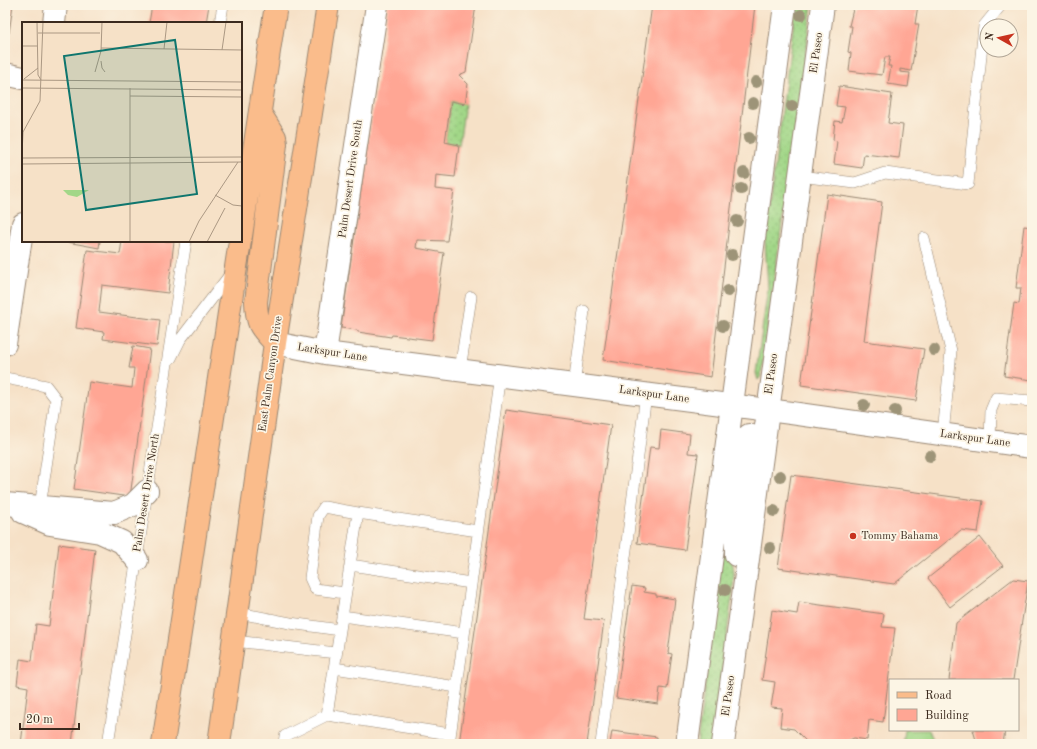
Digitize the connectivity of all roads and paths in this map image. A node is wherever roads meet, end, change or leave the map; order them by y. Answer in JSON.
{"nodes":[{"id":1,"x":56,"y":5,"type":"edge"},
{"id":2,"x":223,"y":5,"type":"edge"},
{"id":3,"x":276,"y":5,"type":"edge"},
{"id":4,"x":328,"y":5,"type":"edge"},
{"id":5,"x":377,"y":5,"type":"edge"},
{"id":6,"x":785,"y":5,"type":"edge"},
{"id":7,"x":823,"y":5,"type":"edge"},
{"id":8,"x":1001,"y":5,"type":"edge"},
{"id":9,"x":54,"y":22,"type":"edge"},
{"id":10,"x":220,"y":22,"type":"edge"},
{"id":11,"x":5,"y":74,"type":"edge"},
{"id":12,"x":22,"y":78,"type":"edge"},
{"id":13,"x":260,"y":113,"type":"junction"},
{"id":14,"x":800,"y":176,"type":"junction"},
{"id":15,"x":22,"y":229,"type":"edge"},
{"id":16,"x":242,"y":230,"type":"edge"},
{"id":17,"x":924,"y":238,"type":"dead end"},
{"id":18,"x":186,"y":242,"type":"edge"},
{"id":19,"x":240,"y":242,"type":"edge"},
{"id":20,"x":236,"y":265,"type":"junction"},
{"id":21,"x":8,"y":297,"type":"edge"},
{"id":22,"x":471,"y":298,"type":"dead end"},
{"id":23,"x":584,"y":312,"type":"dead end"},
{"id":24,"x":275,"y":343,"type":"junction"},
{"id":25,"x":5,"y":344,"type":"edge"},
{"id":26,"x":325,"y":353,"type":"junction"},
{"id":27,"x":167,"y":365,"type":"junction"},
{"id":28,"x":460,"y":370,"type":"junction"},
{"id":29,"x":500,"y":375,"type":"junction"},
{"id":30,"x":5,"y":378,"type":"edge"},
{"id":31,"x":574,"y":385,"type":"junction"},
{"id":32,"x":646,"y":394,"type":"junction"},
{"id":33,"x":1032,"y":401,"type":"edge"},
{"id":34,"x":732,"y":405,"type":"junction"},
{"id":35,"x":767,"y":410,"type":"junction"},
{"id":36,"x":749,"y":435,"type":"dead end"},
{"id":37,"x":943,"y":435,"type":"junction"},
{"id":38,"x":990,"y":442,"type":"junction"},
{"id":39,"x":1032,"y":448,"type":"edge"},
{"id":40,"x":147,"y":491,"type":"junction"},
{"id":41,"x":5,"y":504,"type":"edge"},
{"id":42,"x":40,"y":507,"type":"junction"},
{"id":43,"x":358,"y":513,"type":"junction"},
{"id":44,"x":478,"y":531,"type":"junction"},
{"id":45,"x":137,"y":560,"type":"junction"},
{"id":46,"x":350,"y":565,"type":"junction"},
{"id":47,"x":471,"y":583,"type":"junction"},
{"id":48,"x":345,"y":593,"type":"junction"},
{"id":49,"x":742,"y":601,"type":"junction"},
{"id":50,"x":239,"y":612,"type":"junction"},
{"id":51,"x":342,"y":616,"type":"junction"},
{"id":52,"x":340,"y":630,"type":"junction"},
{"id":53,"x":464,"y":633,"type":"junction"},
{"id":54,"x":235,"y":641,"type":"junction"},
{"id":55,"x":336,"y":653,"type":"junction"},
{"id":56,"x":334,"y":668,"type":"junction"},
{"id":57,"x":457,"y":686,"type":"junction"},
{"id":58,"x":327,"y":715,"type":"junction"},
{"id":59,"x":450,"y":739,"type":"edge"},
{"id":60,"x":108,"y":744,"type":"edge"},
{"id":61,"x":163,"y":744,"type":"edge"},
{"id":62,"x":220,"y":744,"type":"edge"},
{"id":63,"x":284,"y":744,"type":"edge"},
{"id":64,"x":601,"y":744,"type":"edge"},
{"id":65,"x":687,"y":744,"type":"edge"},
{"id":66,"x":723,"y":744,"type":"edge"}],
"edges":[{"from":1,"to":9,"type":"street"},
{"from":2,"to":10,"type":"lane"},
{"from":3,"to":13,"type":"main road"},
{"from":4,"to":24,"type":"main road","name":"East Palm Canyon Drive"},
{"from":5,"to":26,"type":"street","name":"Palm Desert Drive South"},
{"from":6,"to":34,"type":"street"},
{"from":7,"to":14,"type":"street","name":"El Paseo"},
{"from":8,"to":14,"type":"lane"},
{"from":11,"to":12,"type":"street"},
{"from":13,"to":16,"type":"main road"},
{"from":13,"to":24,"type":"main road"},
{"from":14,"to":35,"type":"street","name":"El Paseo"},
{"from":15,"to":21,"type":"street"},
{"from":17,"to":37,"type":"lane"},
{"from":18,"to":27,"type":"lane","name":"Palm Desert Drive North"},
{"from":19,"to":20,"type":"main road"},
{"from":20,"to":27,"type":"lane"},
{"from":20,"to":61,"type":"main road"},
{"from":21,"to":25,"type":"street"},
{"from":22,"to":28,"type":"lane"},
{"from":23,"to":31,"type":"lane"},
{"from":24,"to":26,"type":"street","name":"Larkspur Lane"},
{"from":24,"to":50,"type":"main road","name":"East Palm Canyon Drive"},
{"from":26,"to":28,"type":"street","name":"Larkspur Lane"},
{"from":27,"to":40,"type":"lane","name":"Palm Desert Drive North"},
{"from":28,"to":29,"type":"street","name":"Larkspur Lane"},
{"from":29,"to":31,"type":"street","name":"Larkspur Lane"},
{"from":29,"to":44,"type":"lane"},
{"from":30,"to":42,"type":"lane"},
{"from":31,"to":32,"type":"street","name":"Larkspur Lane"},
{"from":32,"to":34,"type":"street","name":"Larkspur Lane"},
{"from":32,"to":64,"type":"lane"},
{"from":33,"to":38,"type":"lane"},
{"from":34,"to":35,"type":"street","name":"Larkspur Lane"},
{"from":34,"to":65,"type":"street"},
{"from":35,"to":37,"type":"street","name":"Larkspur Lane"},
{"from":35,"to":49,"type":"street","name":"El Paseo"},
{"from":36,"to":49,"type":"street"},
{"from":37,"to":38,"type":"street","name":"Larkspur Lane"},
{"from":38,"to":39,"type":"street","name":"Larkspur Lane"},
{"from":40,"to":42,"type":"street"},
{"from":40,"to":45,"type":"lane","name":"Palm Desert Drive North"},
{"from":41,"to":42,"type":"street"},
{"from":41,"to":45,"type":"street"},
{"from":43,"to":44,"type":"lane"},
{"from":43,"to":46,"type":"lane"},
{"from":43,"to":48,"type":"lane"},
{"from":44,"to":47,"type":"lane"},
{"from":45,"to":60,"type":"lane","name":"Palm Desert Drive North"},
{"from":46,"to":47,"type":"lane"},
{"from":46,"to":48,"type":"lane"},
{"from":47,"to":53,"type":"lane"},
{"from":48,"to":51,"type":"lane"},
{"from":49,"to":66,"type":"street","name":"El Paseo"},
{"from":50,"to":52,"type":"lane"},
{"from":50,"to":54,"type":"main road","name":"East Palm Canyon Drive"},
{"from":51,"to":52,"type":"lane"},
{"from":51,"to":53,"type":"lane"},
{"from":52,"to":55,"type":"lane"},
{"from":53,"to":57,"type":"lane"},
{"from":54,"to":55,"type":"lane"},
{"from":54,"to":62,"type":"main road","name":"East Palm Canyon Drive"},
{"from":55,"to":56,"type":"lane"},
{"from":56,"to":57,"type":"lane"},
{"from":56,"to":58,"type":"lane"},
{"from":57,"to":59,"type":"lane"},
{"from":58,"to":59,"type":"lane"},
{"from":58,"to":63,"type":"lane"}]}
